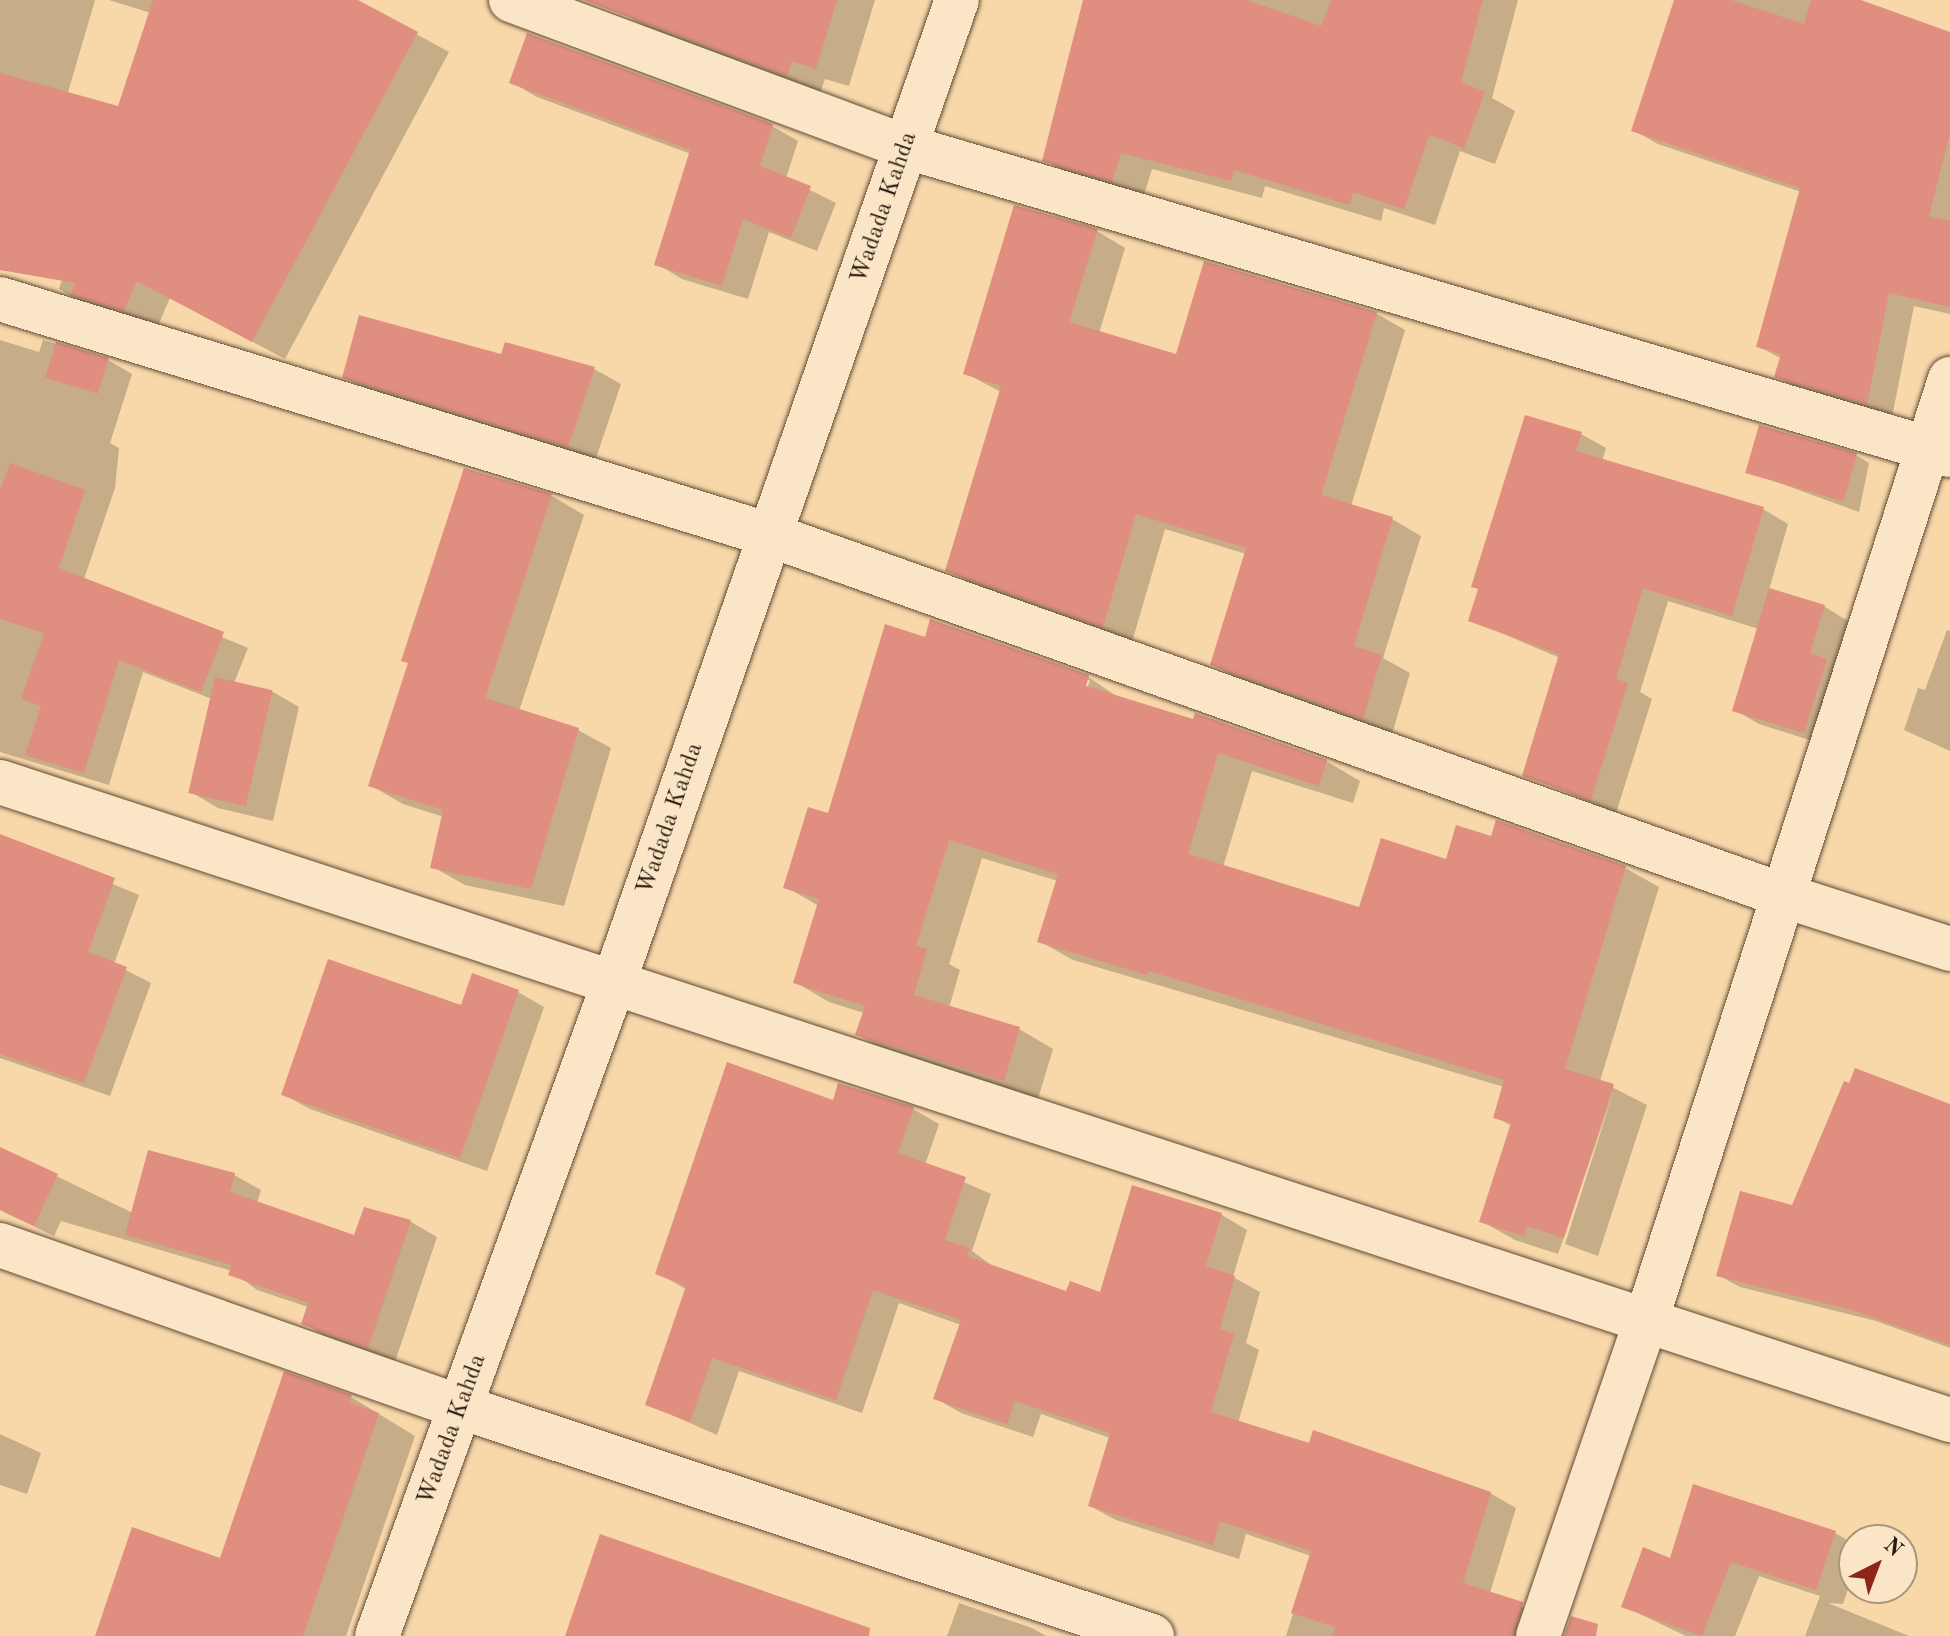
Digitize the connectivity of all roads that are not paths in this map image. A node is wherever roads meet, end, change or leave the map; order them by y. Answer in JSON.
{"nodes":[{"id":1,"x":511,"y":0,"type":"edge"},
{"id":2,"x":957,"y":0,"type":"edge"},
{"id":3,"x":907,"y":147,"type":"junction"},
{"id":4,"x":0,"y":299,"type":"edge"},
{"id":5,"x":1950,"y":379,"type":"edge"},
{"id":6,"x":1938,"y":452,"type":"edge"},
{"id":7,"x":770,"y":535,"type":"junction"},
{"id":8,"x":0,"y":782,"type":"edge"},
{"id":9,"x":1785,"y":896,"type":"junction"},
{"id":10,"x":1950,"y":949,"type":"edge"},
{"id":11,"x":614,"y":982,"type":"junction"},
{"id":12,"x":0,"y":1245,"type":"edge"},
{"id":13,"x":1646,"y":1321,"type":"junction"},
{"id":14,"x":461,"y":1407,"type":"junction"},
{"id":15,"x":1950,"y":1420,"type":"edge"},
{"id":16,"x":377,"y":1636,"type":"edge"},
{"id":17,"x":1152,"y":1636,"type":"edge"},
{"id":18,"x":1538,"y":1636,"type":"edge"}],
"edges":[{"from":1,"to":3,"type":"street"},
{"from":2,"to":3,"type":"street","name":"Wadada Kahda"},
{"from":3,"to":6,"type":"street"},
{"from":3,"to":7,"type":"street","name":"Wadada Kahda"},
{"from":4,"to":7,"type":"street"},
{"from":5,"to":6,"type":"street"},
{"from":6,"to":9,"type":"street"},
{"from":7,"to":9,"type":"street"},
{"from":7,"to":11,"type":"street","name":"Wadada Kahda"},
{"from":8,"to":11,"type":"street"},
{"from":9,"to":10,"type":"street"},
{"from":9,"to":13,"type":"street"},
{"from":11,"to":13,"type":"street"},
{"from":11,"to":14,"type":"street","name":"Wadada Kahda"},
{"from":12,"to":14,"type":"street"},
{"from":13,"to":15,"type":"street"},
{"from":13,"to":18,"type":"street"},
{"from":14,"to":16,"type":"street","name":"Wadada Kahda"},
{"from":14,"to":17,"type":"street"}]}
